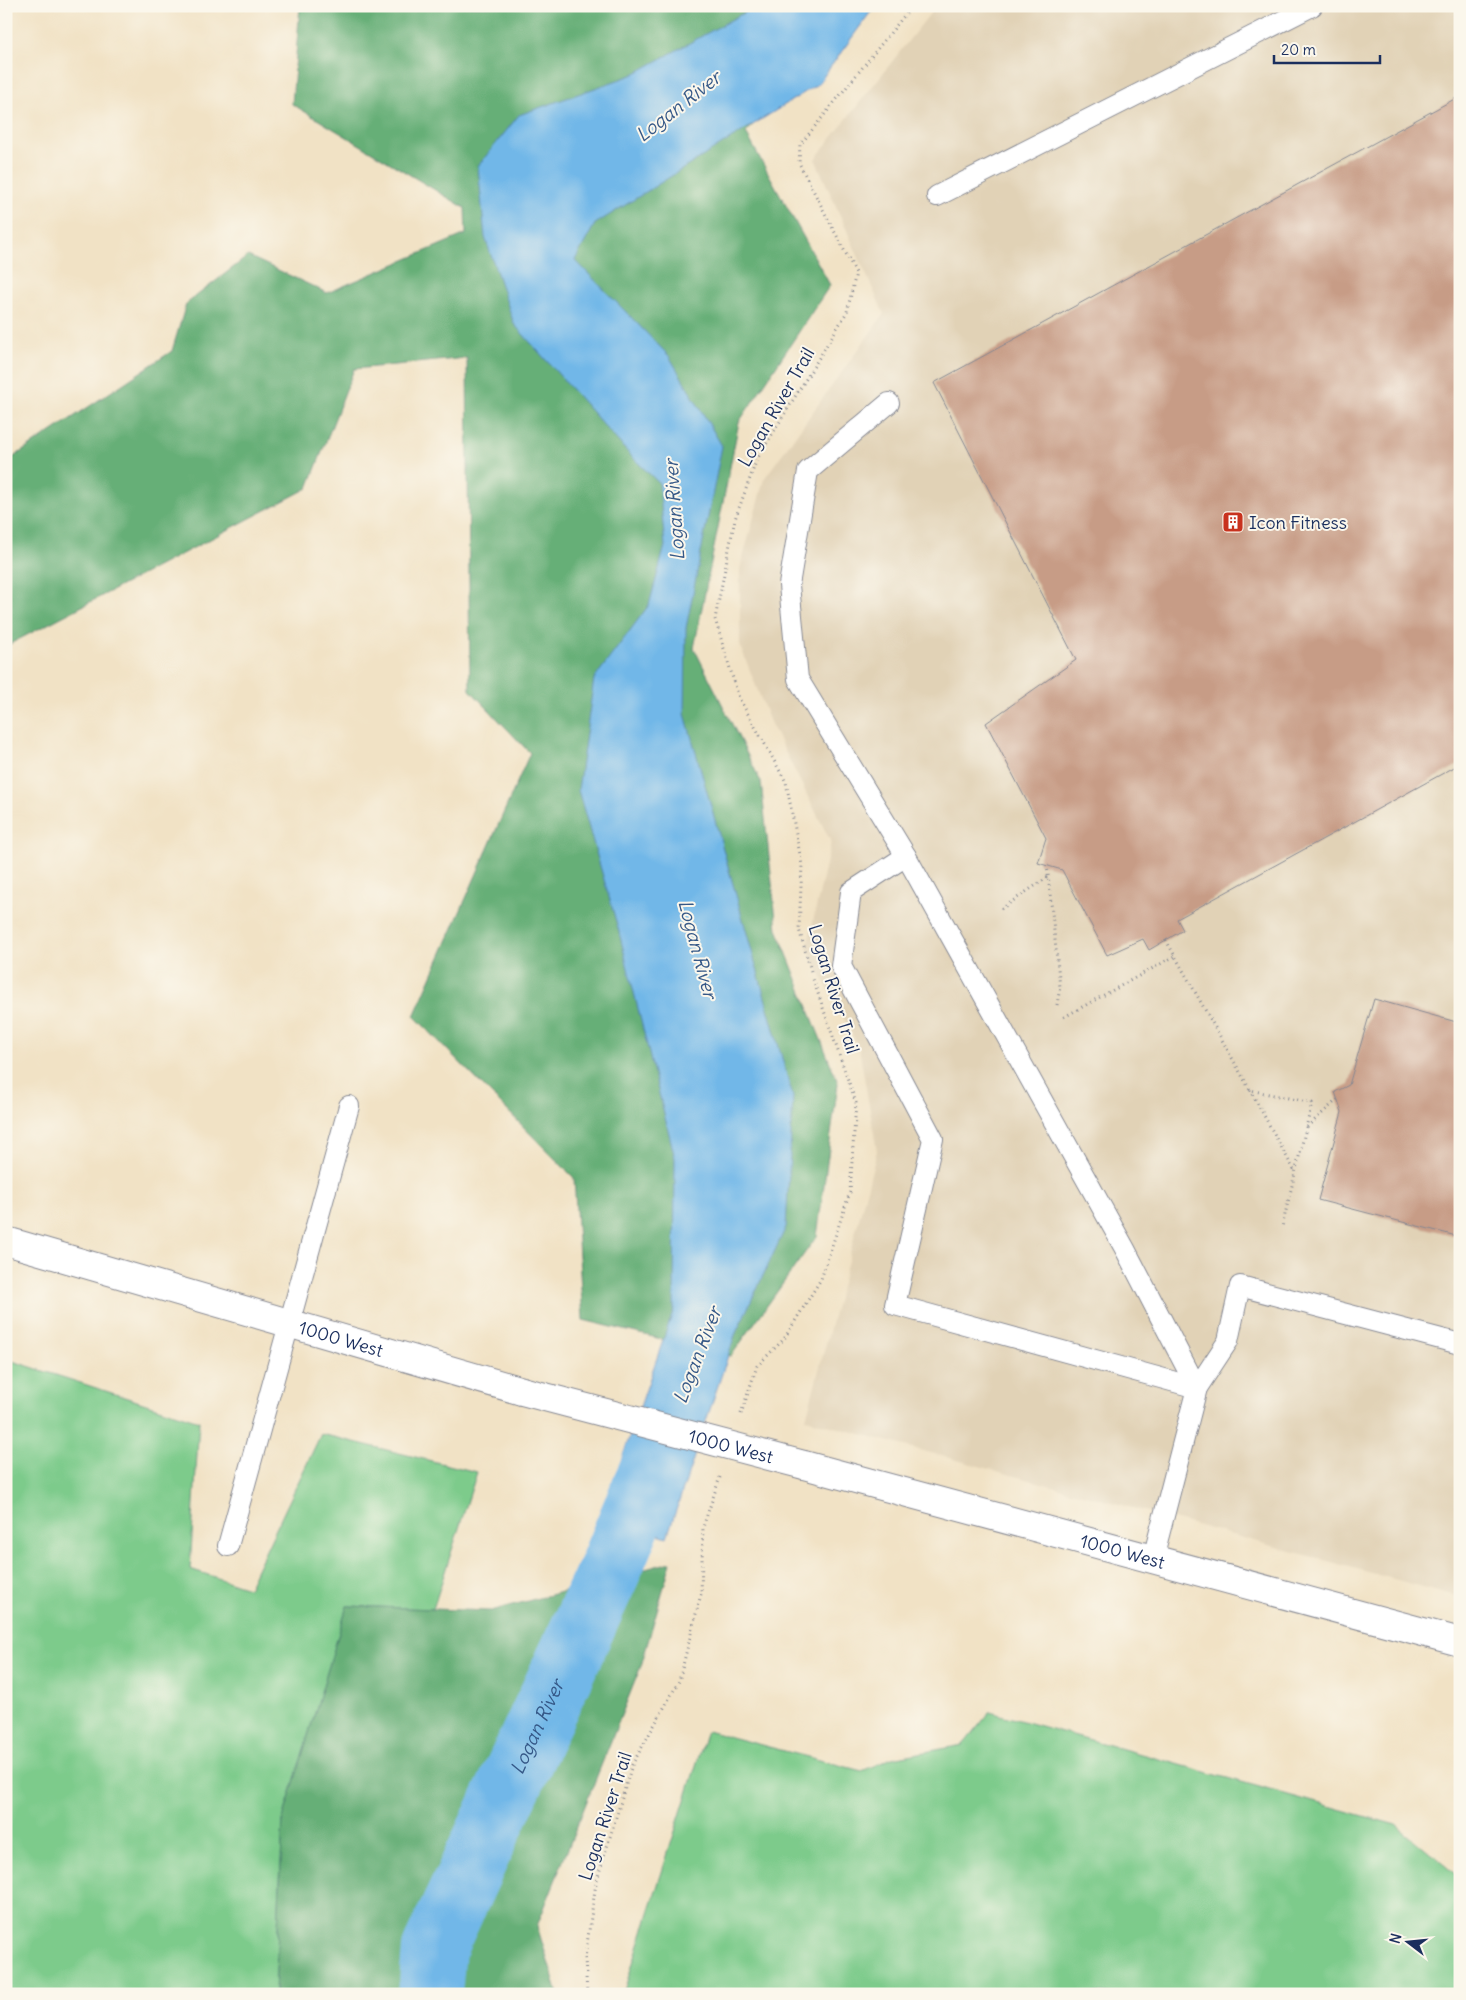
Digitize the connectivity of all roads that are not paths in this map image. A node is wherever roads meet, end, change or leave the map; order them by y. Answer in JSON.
{"nodes":[{"id":1,"x":1312,"y":6,"type":"edge"},
{"id":2,"x":937,"y":196,"type":"dead end"},
{"id":3,"x":889,"y":403,"type":"dead end"},
{"id":4,"x":906,"y":856,"type":"junction"},
{"id":5,"x":349,"y":1106,"type":"dead end"},
{"id":6,"x":6,"y":1241,"type":"edge"},
{"id":7,"x":290,"y":1323,"type":"junction"},
{"id":8,"x":1460,"y":1344,"type":"edge"},
{"id":9,"x":1197,"y":1388,"type":"junction"},
{"id":10,"x":228,"y":1546,"type":"dead end"},
{"id":11,"x":1154,"y":1558,"type":"junction"},
{"id":12,"x":1460,"y":1642,"type":"edge"}],
"edges":[{"from":1,"to":2,"type":"lane"},
{"from":3,"to":4,"type":"lane"},
{"from":4,"to":9,"type":"lane"},
{"from":4,"to":9,"type":"lane"},
{"from":5,"to":7,"type":"lane"},
{"from":6,"to":7,"type":"main road","name":"1000 West"},
{"from":7,"to":10,"type":"lane"},
{"from":7,"to":11,"type":"main road","name":"1000 West","bridge":true},
{"from":8,"to":9,"type":"lane"},
{"from":9,"to":11,"type":"lane"},
{"from":11,"to":12,"type":"main road","name":"1000 West"}]}
